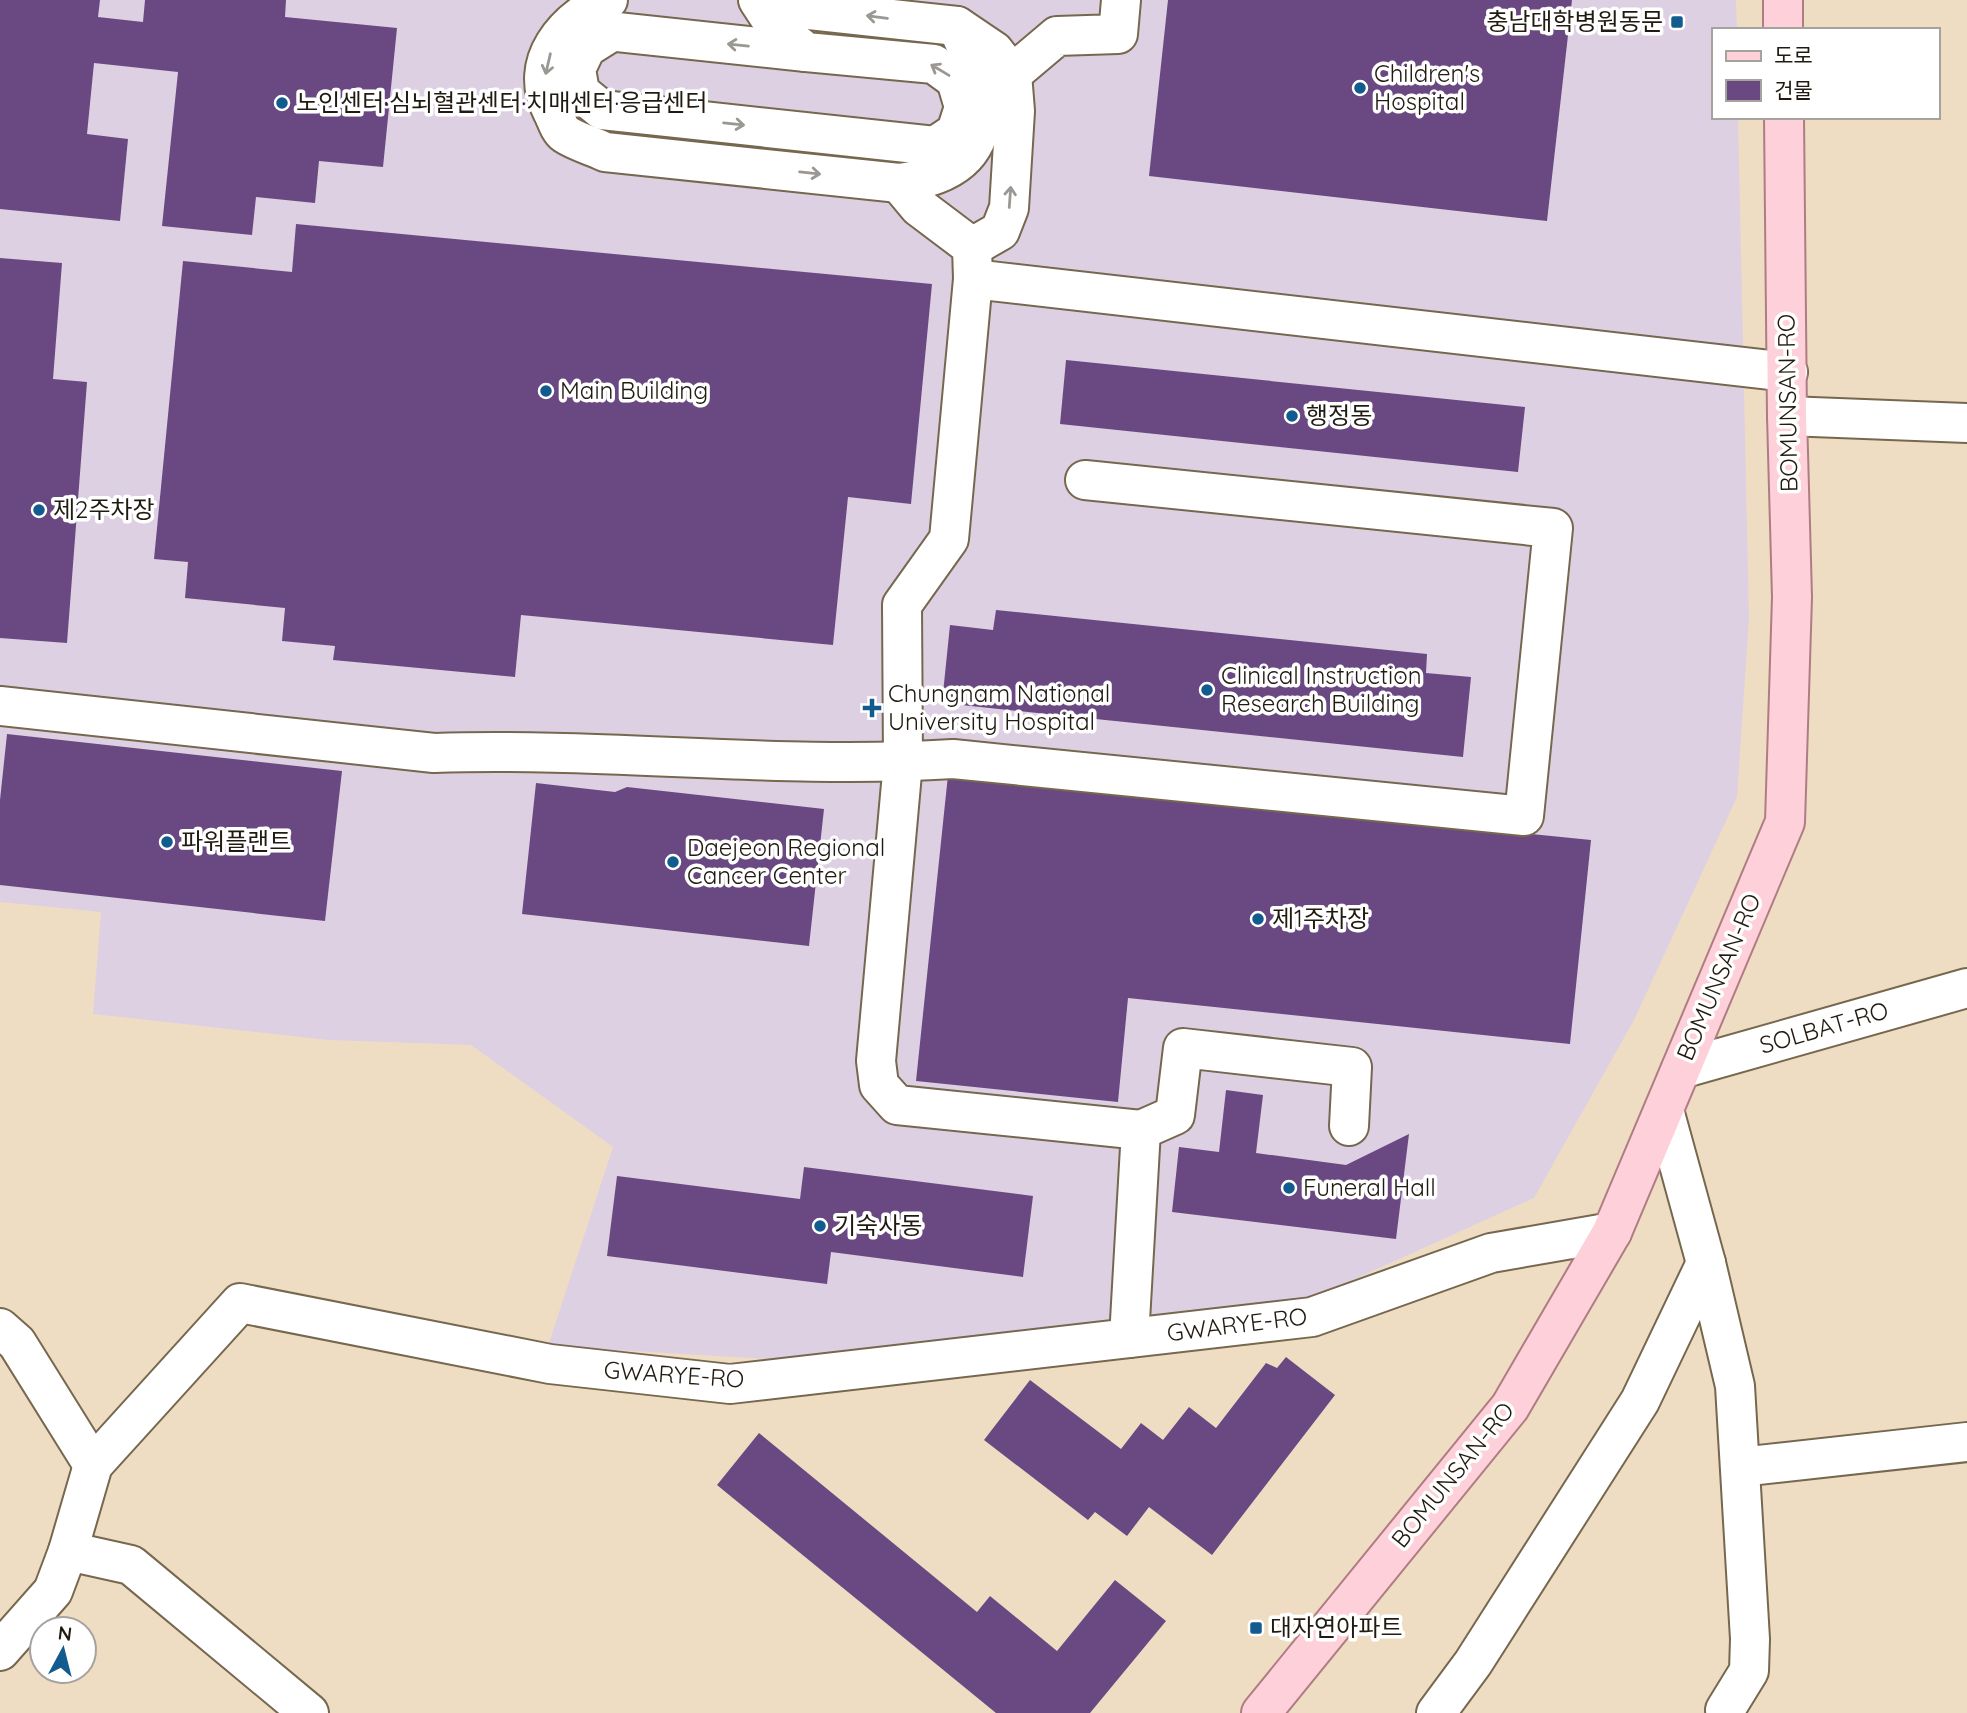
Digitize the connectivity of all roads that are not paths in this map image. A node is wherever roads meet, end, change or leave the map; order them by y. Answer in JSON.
{"nodes":[{"id":1,"x":758,"y":0,"type":"edge"},
{"id":2,"x":781,"y":0,"type":"edge"},
{"id":3,"x":1121,"y":0,"type":"edge"},
{"id":4,"x":611,"y":15,"type":"edge"},
{"id":5,"x":957,"y":26,"type":"junction"},
{"id":6,"x":806,"y":52,"type":"junction"},
{"id":7,"x":1012,"y":74,"type":"junction"},
{"id":8,"x":1784,"y":119,"type":"edge"},
{"id":9,"x":899,"y":183,"type":"junction"},
{"id":10,"x":973,"y":263,"type":"junction"},
{"id":11,"x":1788,"y":372,"type":"junction"},
{"id":12,"x":1787,"y":416,"type":"junction"},
{"id":13,"x":1967,"y":423,"type":"edge"},
{"id":14,"x":1085,"y":480,"type":"dead end"},
{"id":15,"x":0,"y":706,"type":"edge"},
{"id":16,"x":903,"y":762,"type":"junction"},
{"id":17,"x":1967,"y":988,"type":"edge"},
{"id":18,"x":1681,"y":1069,"type":"junction"},
{"id":19,"x":1664,"y":1110,"type":"junction"},
{"id":20,"x":1349,"y":1126,"type":"dead end"},
{"id":21,"x":1141,"y":1130,"type":"junction"},
{"id":22,"x":1612,"y":1232,"type":"junction"},
{"id":23,"x":1706,"y":1264,"type":"junction"},
{"id":24,"x":0,"y":1328,"type":"edge"},
{"id":25,"x":1129,"y":1338,"type":"junction"},
{"id":26,"x":1967,"y":1442,"type":"edge"},
{"id":27,"x":93,"y":1465,"type":"junction"},
{"id":28,"x":1740,"y":1466,"type":"junction"},
{"id":29,"x":68,"y":1551,"type":"junction"},
{"id":30,"x":0,"y":1651,"type":"edge"},
{"id":31,"x":1725,"y":1710,"type":"dead end"},
{"id":32,"x":309,"y":1713,"type":"edge"},
{"id":33,"x":1261,"y":1713,"type":"edge"},
{"id":34,"x":1436,"y":1713,"type":"edge"}],
"edges":[{"from":1,"to":6,"type":"street"},
{"from":5,"to":2,"type":"street","one_way":true},
{"from":3,"to":7,"type":"street"},
{"from":6,"to":4,"type":"street","one_way":true},
{"from":4,"to":6,"type":"street","one_way":true},
{"from":4,"to":9,"type":"street","one_way":true},
{"from":5,"to":7,"type":"street"},
{"from":5,"to":9,"type":"street"},
{"from":10,"to":7,"type":"street","one_way":true},
{"from":8,"to":11,"type":"main road","name":"BOMUNSAN-RO"},
{"from":9,"to":10,"type":"street"},
{"from":10,"to":11,"type":"street"},
{"from":10,"to":16,"type":"street"},
{"from":11,"to":12,"type":"main road","name":"BOMUNSAN-RO"},
{"from":12,"to":13,"type":"street"},
{"from":12,"to":18,"type":"main road","name":"BOMUNSAN-RO"},
{"from":14,"to":16,"type":"street"},
{"from":15,"to":16,"type":"street"},
{"from":16,"to":21,"type":"street"},
{"from":17,"to":18,"type":"street","name":"SOLBAT-RO"},
{"from":18,"to":19,"type":"main road","name":"BOMUNSAN-RO"},
{"from":19,"to":22,"type":"main road","name":"BOMUNSAN-RO"},
{"from":19,"to":23,"type":"street"},
{"from":20,"to":21,"type":"street"},
{"from":21,"to":25,"type":"street"},
{"from":22,"to":25,"type":"street","name":"GWARYE-RO"},
{"from":22,"to":33,"type":"main road","name":"BOMUNSAN-RO"},
{"from":23,"to":28,"type":"street"},
{"from":23,"to":34,"type":"street"},
{"from":24,"to":27,"type":"street"},
{"from":25,"to":27,"type":"street","name":"GWARYE-RO"},
{"from":26,"to":28,"type":"street"},
{"from":27,"to":29,"type":"street","name":"GWARYE-RO"},
{"from":28,"to":31,"type":"street"},
{"from":29,"to":30,"type":"street","name":"GWARYE-RO"},
{"from":29,"to":32,"type":"street"}]}
